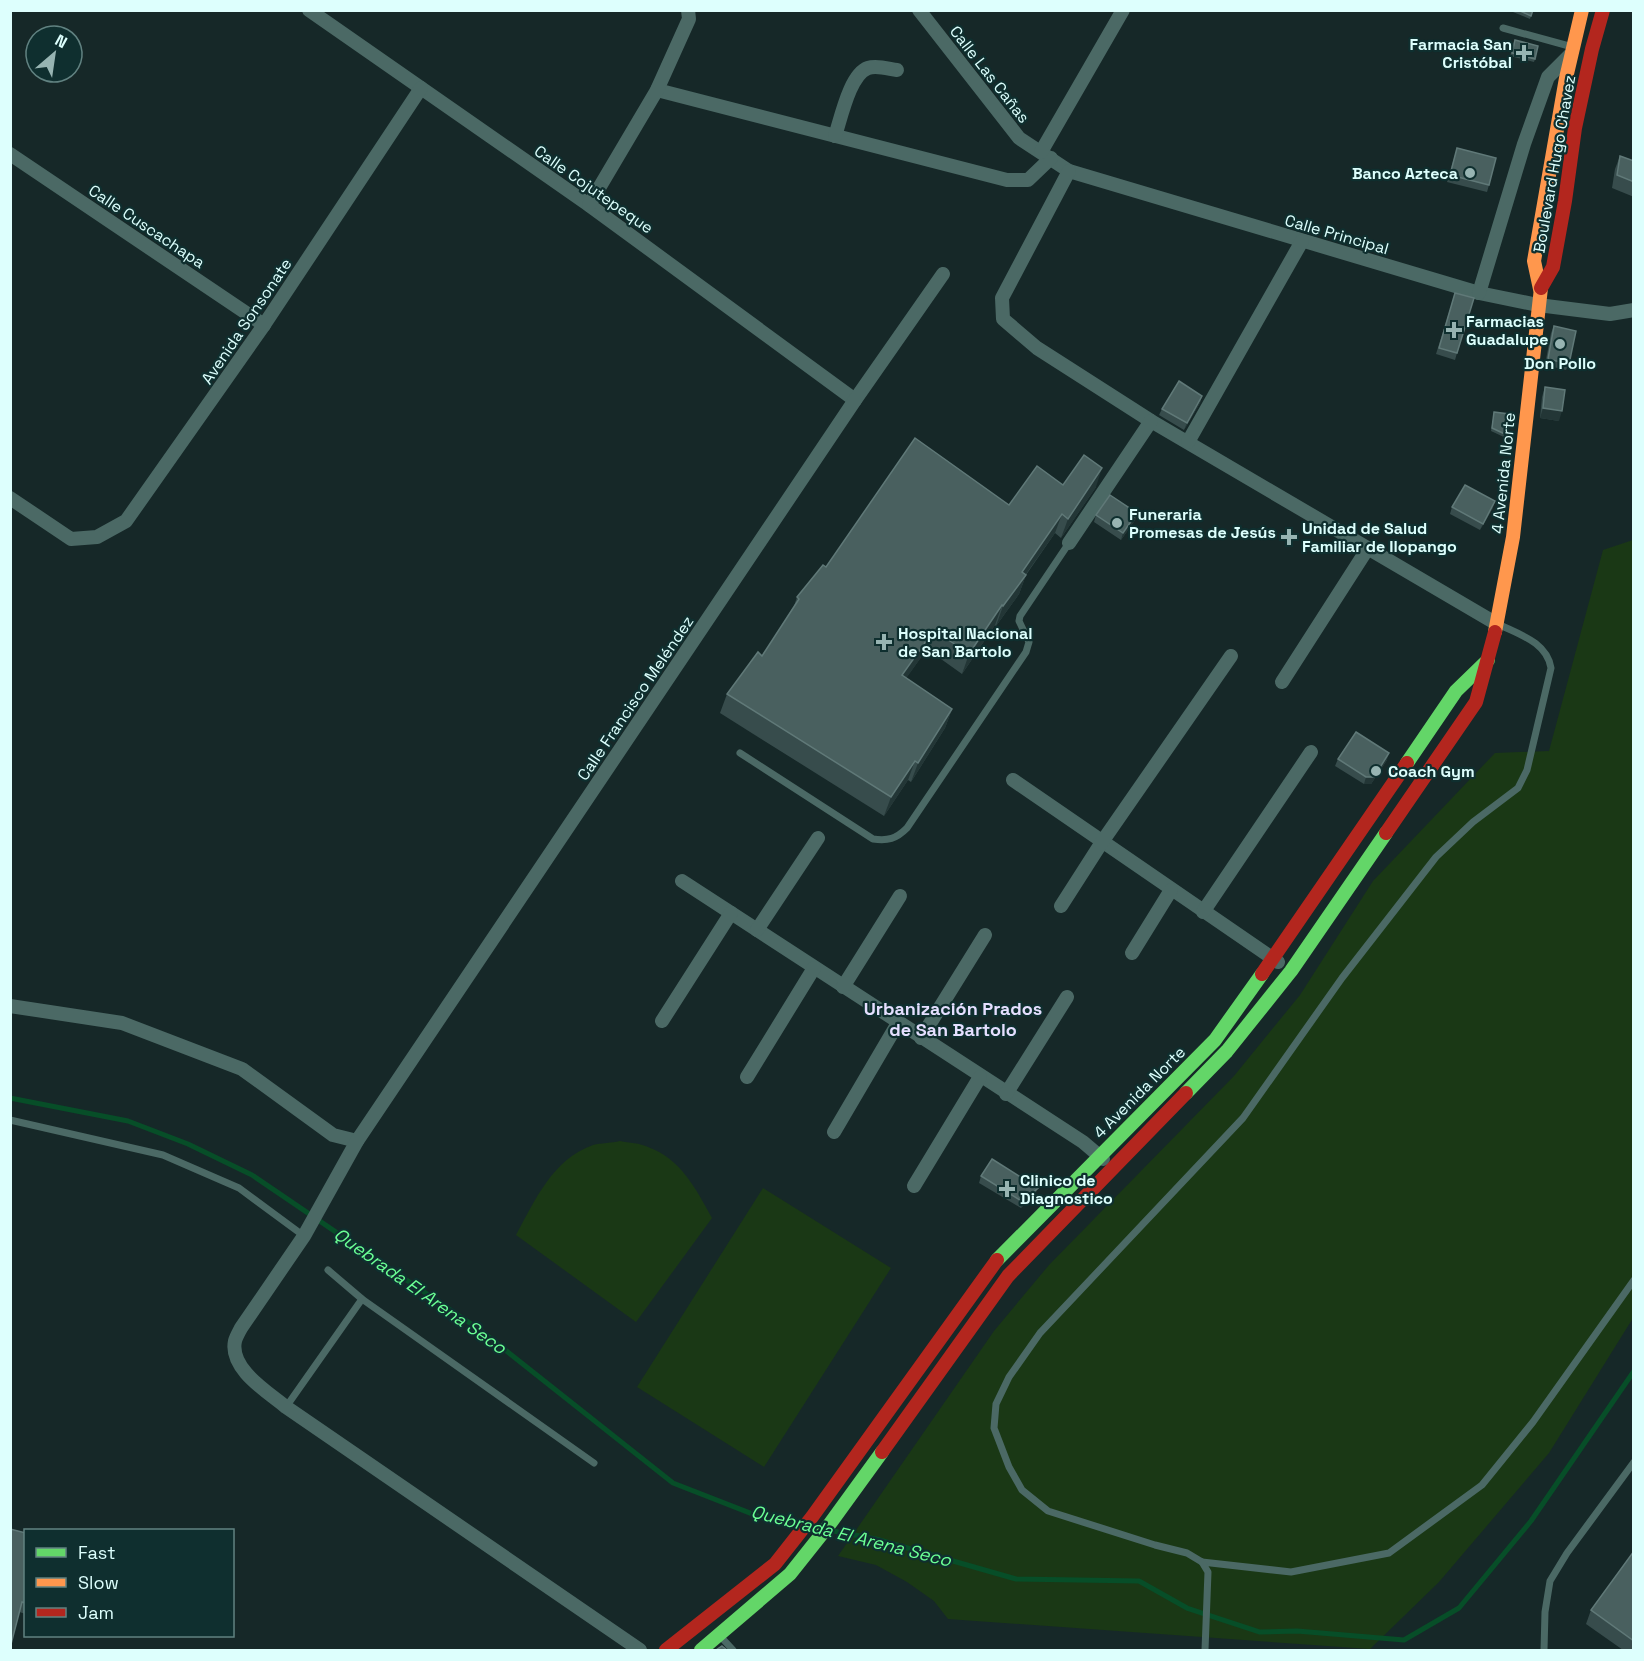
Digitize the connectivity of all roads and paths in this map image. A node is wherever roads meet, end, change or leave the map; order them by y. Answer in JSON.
{"nodes":[{"id":1,"x":309,"y":10,"type":"edge"},
{"id":2,"x":688,"y":10,"type":"edge"},
{"id":3,"x":919,"y":10,"type":"edge"},
{"id":4,"x":1123,"y":10,"type":"edge"},
{"id":5,"x":1582,"y":10,"type":"edge"},
{"id":6,"x":1603,"y":10,"type":"edge"},
{"id":7,"x":1503,"y":28,"type":"dead end"},
{"id":8,"x":1592,"y":49,"type":"junction"},
{"id":9,"x":1572,"y":50,"type":"junction"},
{"id":10,"x":897,"y":70,"type":"dead end"},
{"id":11,"x":421,"y":88,"type":"junction"},
{"id":12,"x":657,"y":90,"type":"junction"},
{"id":13,"x":835,"y":136,"type":"junction"},
{"id":14,"x":10,"y":154,"type":"edge"},
{"id":15,"x":1046,"y":155,"type":"junction"},
{"id":16,"x":1069,"y":171,"type":"junction"},
{"id":17,"x":589,"y":205,"type":"junction"},
{"id":18,"x":1302,"y":241,"type":"junction"},
{"id":19,"x":943,"y":274,"type":"dead end"},
{"id":20,"x":1540,"y":289,"type":"junction"},
{"id":21,"x":1479,"y":293,"type":"junction"},
{"id":22,"x":1538,"y":305,"type":"junction"},
{"id":23,"x":1634,"y":310,"type":"edge"},
{"id":24,"x":264,"y":325,"type":"junction"},
{"id":25,"x":855,"y":400,"type":"junction"},
{"id":26,"x":1151,"y":421,"type":"junction"},
{"id":27,"x":1188,"y":442,"type":"junction"},
{"id":28,"x":10,"y":498,"type":"edge"},
{"id":29,"x":1069,"y":543,"type":"joint"},
{"id":30,"x":1368,"y":548,"type":"junction"},
{"id":31,"x":1497,"y":624,"type":"junction"},
{"id":32,"x":1231,"y":656,"type":"dead end"},
{"id":33,"x":1489,"y":659,"type":"junction"},
{"id":34,"x":1282,"y":682,"type":"dead end"},
{"id":35,"x":1311,"y":752,"type":"dead end"},
{"id":36,"x":740,"y":753,"type":"dead end"},
{"id":37,"x":1013,"y":780,"type":"dead end"},
{"id":38,"x":818,"y":838,"type":"dead end"},
{"id":39,"x":1102,"y":842,"type":"junction"},
{"id":40,"x":682,"y":881,"type":"dead end"},
{"id":41,"x":1171,"y":890,"type":"junction"},
{"id":42,"x":900,"y":896,"type":"dead end"},
{"id":43,"x":1061,"y":906,"type":"dead end"},
{"id":44,"x":1203,"y":912,"type":"junction"},
{"id":45,"x":731,"y":913,"type":"junction"},
{"id":46,"x":757,"y":930,"type":"junction"},
{"id":47,"x":985,"y":935,"type":"dead end"},
{"id":48,"x":1132,"y":953,"type":"dead end"},
{"id":49,"x":1273,"y":959,"type":"junction"},
{"id":50,"x":814,"y":968,"type":"junction"},
{"id":51,"x":1291,"y":971,"type":"junction"},
{"id":52,"x":843,"y":987,"type":"junction"},
{"id":53,"x":1067,"y":997,"type":"dead end"},
{"id":54,"x":10,"y":1006,"type":"edge"},
{"id":55,"x":662,"y":1021,"type":"dead end"},
{"id":56,"x":898,"y":1023,"type":"junction"},
{"id":57,"x":921,"y":1038,"type":"junction"},
{"id":58,"x":747,"y":1077,"type":"dead end"},
{"id":59,"x":980,"y":1077,"type":"junction"},
{"id":60,"x":1006,"y":1094,"type":"junction"},
{"id":61,"x":10,"y":1120,"type":"edge"},
{"id":62,"x":834,"y":1132,"type":"dead end"},
{"id":63,"x":357,"y":1141,"type":"junction"},
{"id":64,"x":1099,"y":1155,"type":"junction"},
{"id":65,"x":1113,"y":1169,"type":"junction"},
{"id":66,"x":914,"y":1186,"type":"dead end"},
{"id":67,"x":307,"y":1232,"type":"junction"},
{"id":68,"x":328,"y":1270,"type":"dead end"},
{"id":69,"x":1634,"y":1280,"type":"edge"},
{"id":70,"x":362,"y":1299,"type":"junction"},
{"id":71,"x":286,"y":1407,"type":"junction"},
{"id":72,"x":1634,"y":1462,"type":"edge"},
{"id":73,"x":594,"y":1463,"type":"dead end"},
{"id":74,"x":1202,"y":1562,"type":"junction"},
{"id":75,"x":706,"y":1620,"type":"junction"},
{"id":76,"x":719,"y":1635,"type":"junction"},
{"id":77,"x":640,"y":1650,"type":"edge"},
{"id":78,"x":666,"y":1650,"type":"edge"},
{"id":79,"x":701,"y":1650,"type":"edge"},
{"id":80,"x":733,"y":1650,"type":"edge"},
{"id":81,"x":1205,"y":1650,"type":"edge"},
{"id":82,"x":1544,"y":1650,"type":"edge"}],
"edges":[{"from":1,"to":11,"type":"street","name":"Calle Cojutepeque"},
{"from":2,"to":12,"type":"street"},
{"from":3,"to":15,"type":"street","name":"Calle Las Cañas"},
{"from":4,"to":15,"type":"street"},
{"from":5,"to":9,"type":"main road","name":"Boulevard Hugo Chavez"},
{"from":6,"to":8,"type":"main road","name":"Boulevard Hugo Chavez"},
{"from":7,"to":9,"type":"lane"},
{"from":8,"to":9,"type":"lane"},
{"from":8,"to":20,"type":"main road","name":"Boulevard Hugo Chavez"},
{"from":9,"to":20,"type":"main road","name":"Boulevard Hugo Chavez"},
{"from":9,"to":21,"type":"street"},
{"from":10,"to":13,"type":"street"},
{"from":11,"to":17,"type":"street","name":"Calle Cojutepeque"},
{"from":11,"to":24,"type":"street","name":"Avenida Sonsonate"},
{"from":12,"to":13,"type":"street"},
{"from":12,"to":17,"type":"street"},
{"from":13,"to":15,"type":"street"},
{"from":14,"to":24,"type":"street","name":"Calle Cuscachapa"},
{"from":15,"to":16,"type":"street","name":"Calle Principal"},
{"from":16,"to":18,"type":"street","name":"Calle Principal"},
{"from":16,"to":26,"type":"street"},
{"from":17,"to":25,"type":"street","name":"Calle Cojutepeque"},
{"from":18,"to":21,"type":"street","name":"Calle Principal"},
{"from":18,"to":27,"type":"street"},
{"from":19,"to":25,"type":"street","name":"Calle Francisco Meléndez"},
{"from":20,"to":22,"type":"main road","name":"4 Avenida Norte"},
{"from":21,"to":22,"type":"street","name":"Calle Principal"},
{"from":22,"to":23,"type":"street","name":"Calle Principal"},
{"from":22,"to":31,"type":"main road","name":"4 Avenida Norte"},
{"from":24,"to":28,"type":"street","name":"Avenida Sonsonate"},
{"from":25,"to":63,"type":"street","name":"Calle Francisco Meléndez"},
{"from":26,"to":27,"type":"street"},
{"from":26,"to":29,"type":"street"},
{"from":27,"to":30,"type":"street"},
{"from":29,"to":36,"type":"lane"},
{"from":30,"to":31,"type":"street"},
{"from":30,"to":34,"type":"street"},
{"from":31,"to":33,"type":"main road","name":"4 Avenida Norte"},
{"from":31,"to":74,"type":"lane"},
{"from":32,"to":39,"type":"street"},
{"from":33,"to":49,"type":"main road","name":"4 Avenida Norte"},
{"from":33,"to":51,"type":"main road","name":"4 Avenida Norte"},
{"from":35,"to":44,"type":"street"},
{"from":37,"to":39,"type":"street"},
{"from":38,"to":46,"type":"street"},
{"from":39,"to":41,"type":"street"},
{"from":39,"to":43,"type":"street"},
{"from":40,"to":45,"type":"street"},
{"from":41,"to":44,"type":"street"},
{"from":41,"to":48,"type":"street"},
{"from":42,"to":52,"type":"street"},
{"from":44,"to":49,"type":"street"},
{"from":45,"to":46,"type":"street"},
{"from":45,"to":55,"type":"street"},
{"from":46,"to":50,"type":"street"},
{"from":47,"to":57,"type":"street"},
{"from":49,"to":51,"type":"street"},
{"from":49,"to":64,"type":"main road","name":"4 Avenida Norte"},
{"from":50,"to":52,"type":"street"},
{"from":50,"to":58,"type":"street"},
{"from":51,"to":65,"type":"main road","name":"4 Avenida Norte"},
{"from":52,"to":56,"type":"street"},
{"from":53,"to":60,"type":"street"},
{"from":54,"to":63,"type":"street"},
{"from":56,"to":57,"type":"street"},
{"from":56,"to":62,"type":"street"},
{"from":57,"to":59,"type":"street"},
{"from":59,"to":60,"type":"street"},
{"from":59,"to":66,"type":"street"},
{"from":60,"to":64,"type":"street"},
{"from":61,"to":67,"type":"lane"},
{"from":63,"to":67,"type":"street","name":"Calle Francisco Meléndez"},
{"from":64,"to":65,"type":"street"},
{"from":64,"to":75,"type":"main road","name":"4 Avenida Norte"},
{"from":65,"to":76,"type":"main road","name":"4 Avenida Norte"},
{"from":67,"to":71,"type":"street","name":"Calle Francisco Meléndez"},
{"from":68,"to":70,"type":"lane"},
{"from":69,"to":74,"type":"lane"},
{"from":70,"to":71,"type":"lane"},
{"from":70,"to":73,"type":"lane"},
{"from":71,"to":77,"type":"street","name":"Calle Francisco Meléndez"},
{"from":72,"to":82,"type":"lane"},
{"from":74,"to":81,"type":"lane"},
{"from":75,"to":76,"type":"lane"},
{"from":75,"to":78,"type":"main road","name":"4 Avenida Norte"},
{"from":76,"to":79,"type":"main road","name":"4 Avenida Norte"},
{"from":76,"to":80,"type":"lane"}]}
